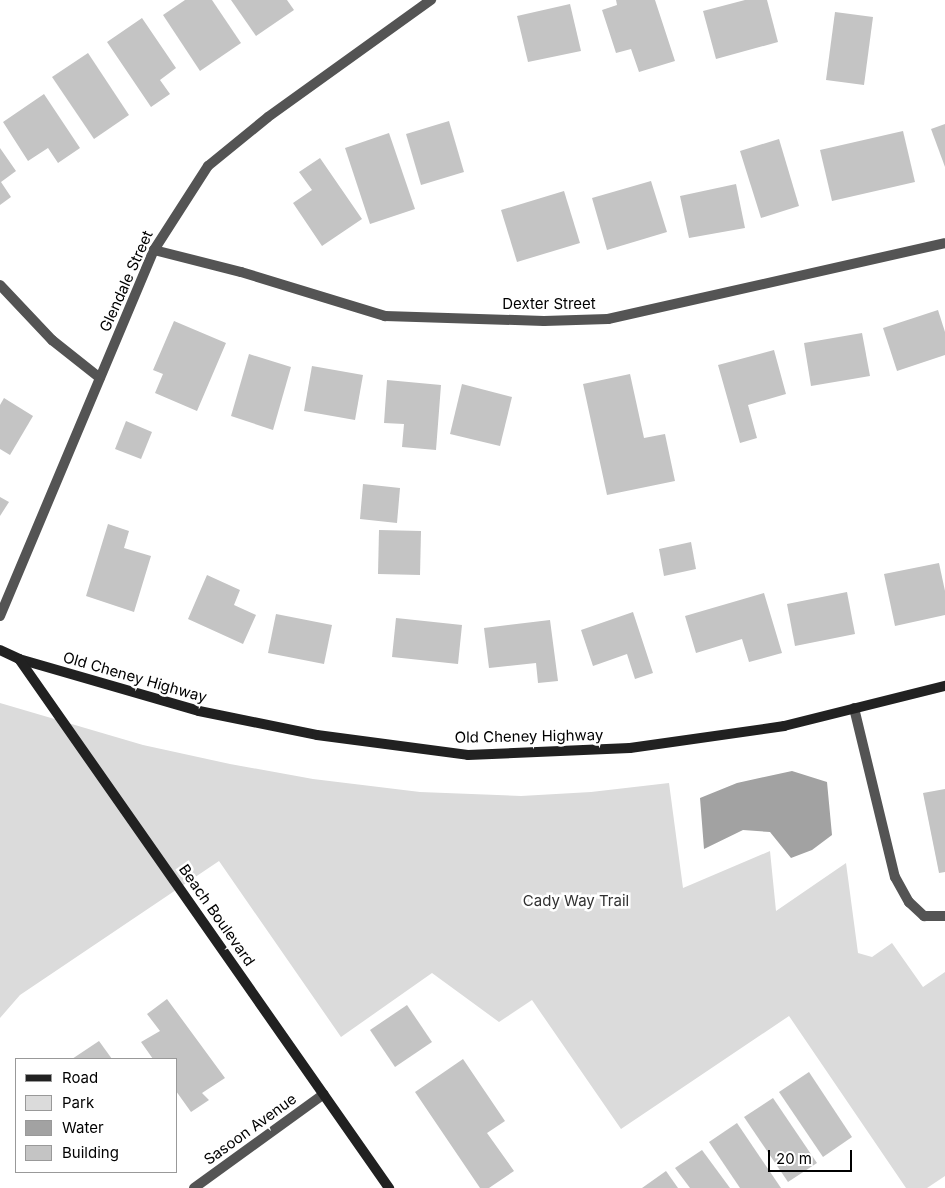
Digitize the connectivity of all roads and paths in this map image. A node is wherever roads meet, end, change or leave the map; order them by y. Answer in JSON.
{"nodes":[{"id":1,"x":431,"y":0,"type":"edge"},
{"id":2,"x":945,"y":243,"type":"edge"},
{"id":3,"x":154,"y":250,"type":"junction"},
{"id":4,"x":0,"y":285,"type":"edge"},
{"id":5,"x":100,"y":378,"type":"junction"},
{"id":6,"x":0,"y":616,"type":"edge"},
{"id":7,"x":0,"y":650,"type":"edge"},
{"id":8,"x":19,"y":659,"type":"junction"},
{"id":9,"x":945,"y":686,"type":"edge"},
{"id":10,"x":854,"y":708,"type":"junction"},
{"id":11,"x":945,"y":916,"type":"edge"},
{"id":12,"x":324,"y":1094,"type":"junction"},
{"id":13,"x":194,"y":1188,"type":"edge"},
{"id":14,"x":389,"y":1188,"type":"edge"}],
"edges":[{"from":1,"to":3,"type":"street","name":"Glendale Street"},
{"from":2,"to":3,"type":"street","name":"Dexter Street"},
{"from":3,"to":5,"type":"street","name":"Glendale Street"},
{"from":4,"to":5,"type":"street"},
{"from":5,"to":6,"type":"street","name":"Glendale Street"},
{"from":7,"to":8,"type":"street","name":"Old Cheney Highway"},
{"from":8,"to":10,"type":"street","name":"Old Cheney Highway"},
{"from":8,"to":12,"type":"street","name":"Beach Boulevard"},
{"from":9,"to":10,"type":"street","name":"Old Cheney Highway"},
{"from":10,"to":11,"type":"street"},
{"from":12,"to":13,"type":"street","name":"Sasoon Avenue"},
{"from":12,"to":14,"type":"street","name":"Beach Boulevard"}]}
